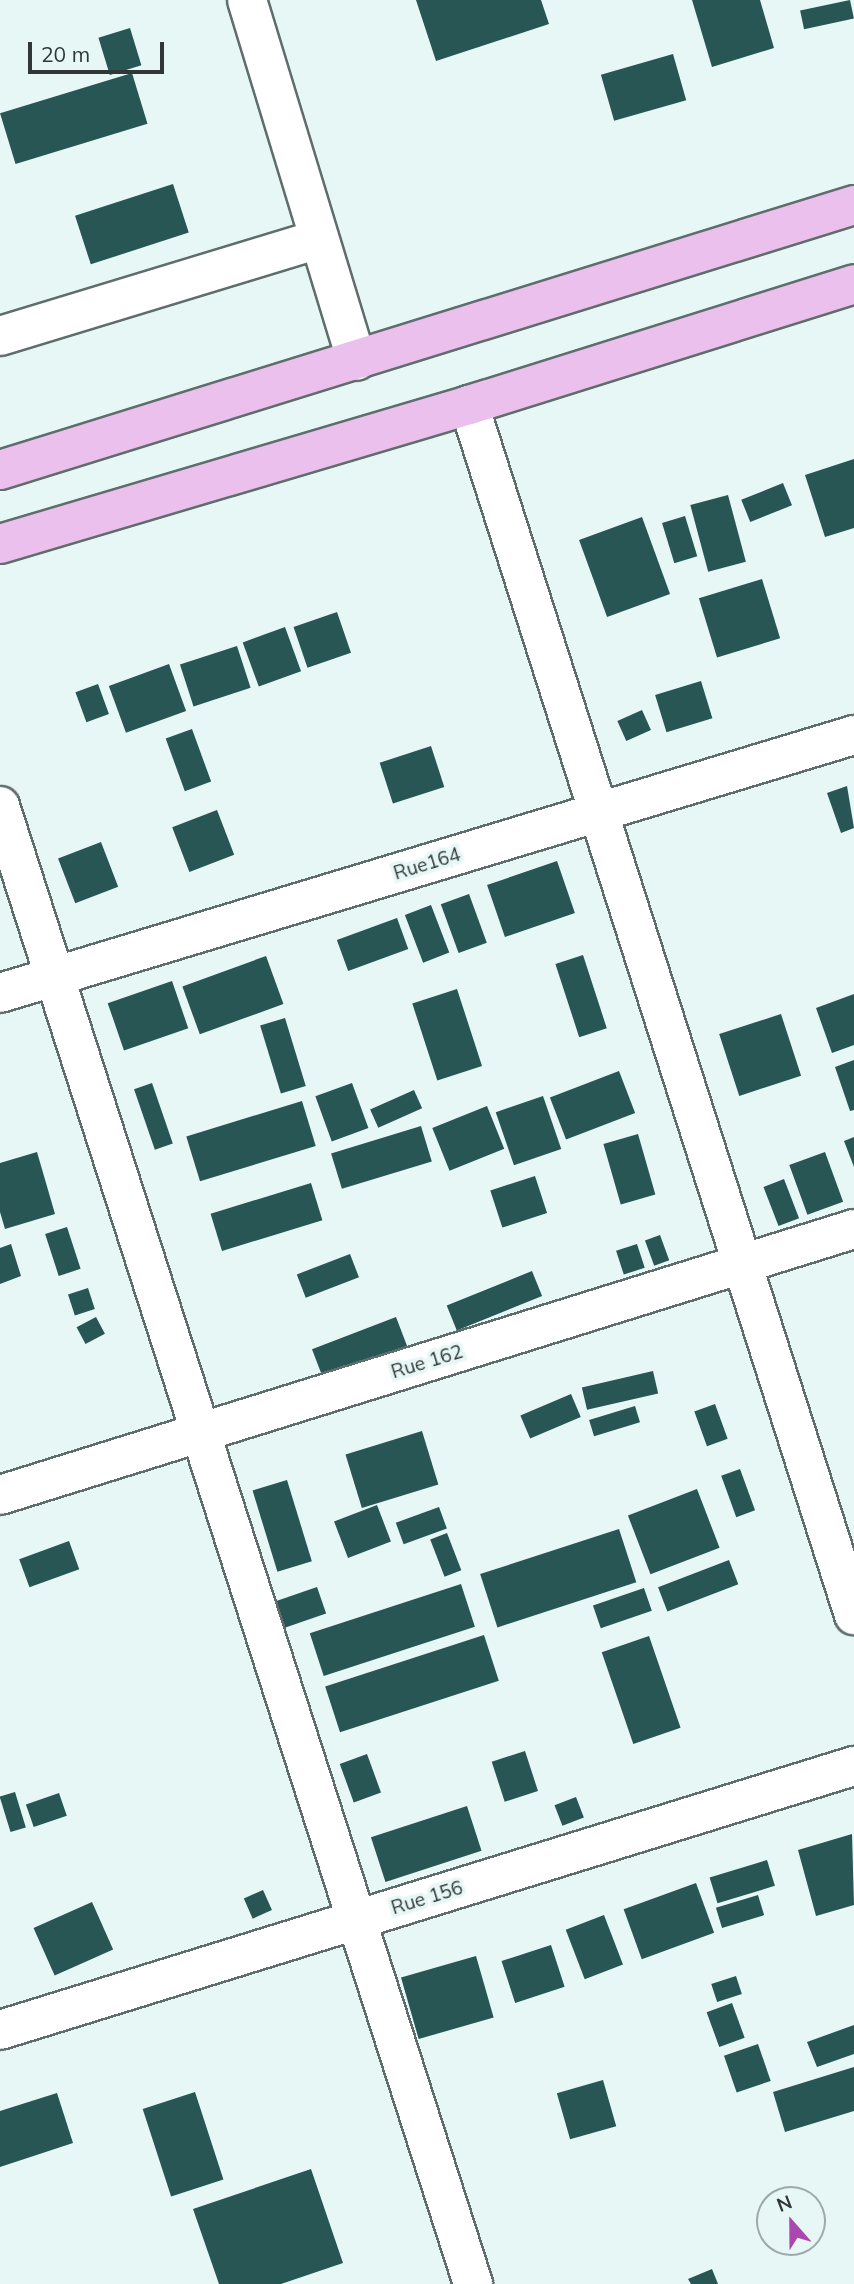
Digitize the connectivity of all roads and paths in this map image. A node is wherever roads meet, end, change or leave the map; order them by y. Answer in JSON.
{"nodes":[{"id":1,"x":247,"y":0,"type":"edge"},
{"id":2,"x":854,"y":205,"type":"edge"},
{"id":3,"x":320,"y":239,"type":"junction"},
{"id":4,"x":854,"y":284,"type":"edge"},
{"id":5,"x":0,"y":335,"type":"edge"},
{"id":6,"x":358,"y":361,"type":"junction"},
{"id":7,"x":469,"y":405,"type":"junction"},
{"id":8,"x":0,"y":470,"type":"edge"},
{"id":9,"x":0,"y":544,"type":"edge"},
{"id":10,"x":854,"y":735,"type":"edge"},
{"id":11,"x":0,"y":806,"type":"edge"},
{"id":12,"x":599,"y":812,"type":"junction"},
{"id":13,"x":55,"y":977,"type":"junction"},
{"id":14,"x":0,"y":993,"type":"edge"},
{"id":15,"x":854,"y":1229,"type":"edge"},
{"id":16,"x":742,"y":1264,"type":"junction"},
{"id":17,"x":200,"y":1432,"type":"junction"},
{"id":18,"x":0,"y":1495,"type":"edge"},
{"id":19,"x":854,"y":1615,"type":"edge"},
{"id":20,"x":854,"y":1766,"type":"edge"},
{"id":21,"x":356,"y":1920,"type":"junction"},
{"id":22,"x":0,"y":2030,"type":"edge"},
{"id":23,"x":473,"y":2284,"type":"edge"}],
"edges":[{"from":1,"to":3,"type":"street"},
{"from":2,"to":6,"type":"main road"},
{"from":3,"to":5,"type":"street"},
{"from":3,"to":6,"type":"street"},
{"from":4,"to":7,"type":"main road"},
{"from":6,"to":8,"type":"main road"},
{"from":7,"to":9,"type":"main road"},
{"from":7,"to":12,"type":"street"},
{"from":10,"to":12,"type":"street","name":"Rue164"},
{"from":11,"to":13,"type":"street"},
{"from":12,"to":13,"type":"street","name":"Rue164"},
{"from":12,"to":16,"type":"street"},
{"from":13,"to":14,"type":"street","name":"Rue164"},
{"from":13,"to":17,"type":"street"},
{"from":15,"to":16,"type":"street","name":"Rue 162"},
{"from":16,"to":17,"type":"street","name":"Rue 162"},
{"from":16,"to":19,"type":"street"},
{"from":17,"to":18,"type":"street","name":"Rue 162"},
{"from":17,"to":21,"type":"street"},
{"from":20,"to":21,"type":"street","name":"Rue 156"},
{"from":21,"to":22,"type":"street","name":"Rue 156"},
{"from":21,"to":23,"type":"street"}]}
